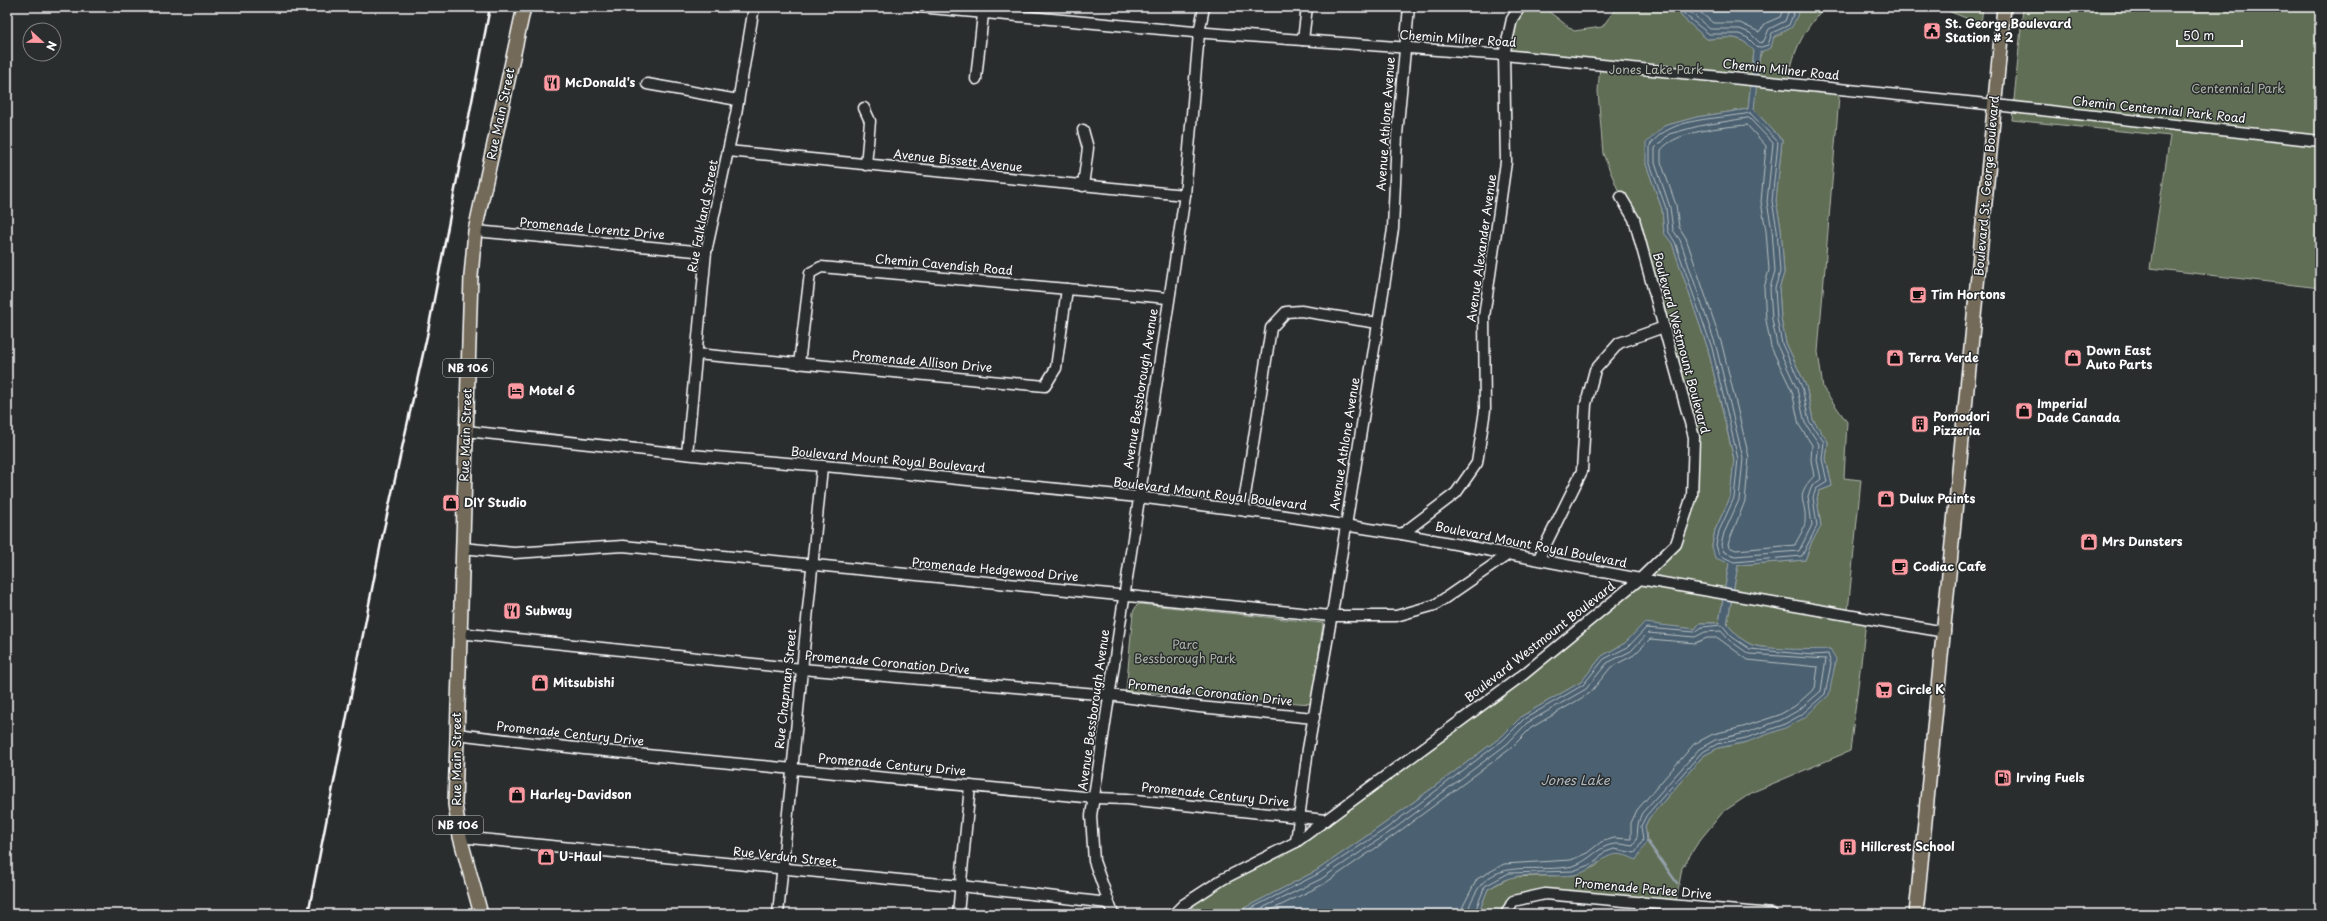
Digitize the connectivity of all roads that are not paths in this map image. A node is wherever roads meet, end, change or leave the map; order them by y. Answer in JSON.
{"nodes":[{"id":1,"x":524,"y":7,"type":"edge"},
{"id":2,"x":754,"y":7,"type":"edge"},
{"id":3,"x":919,"y":7,"type":"edge"},
{"id":4,"x":1204,"y":7,"type":"edge"},
{"id":5,"x":1307,"y":7,"type":"edge"},
{"id":6,"x":1409,"y":7,"type":"edge"},
{"id":7,"x":1520,"y":7,"type":"edge"},
{"id":8,"x":2004,"y":7,"type":"edge"},
{"id":9,"x":983,"y":14,"type":"junction"},
{"id":10,"x":1199,"y":33,"type":"junction"},
{"id":11,"x":1303,"y":40,"type":"junction"},
{"id":12,"x":1405,"y":48,"type":"junction"},
{"id":13,"x":1504,"y":55,"type":"junction"},
{"id":14,"x":976,"y":79,"type":"dead end"},
{"id":15,"x":647,"y":84,"type":"dead end"},
{"id":16,"x":738,"y":100,"type":"junction"},
{"id":17,"x":1995,"y":105,"type":"junction"},
{"id":18,"x":864,"y":108,"type":"dead end"},
{"id":19,"x":1083,"y":130,"type":"dead end"},
{"id":20,"x":2320,"y":141,"type":"edge"},
{"id":21,"x":728,"y":151,"type":"junction"},
{"id":22,"x":866,"y":165,"type":"junction"},
{"id":23,"x":1083,"y":186,"type":"junction"},
{"id":24,"x":1185,"y":196,"type":"junction"},
{"id":25,"x":1621,"y":197,"type":"dead end"},
{"id":26,"x":475,"y":232,"type":"junction"},
{"id":27,"x":706,"y":252,"type":"junction"},
{"id":28,"x":1067,"y":289,"type":"junction"},
{"id":29,"x":1168,"y":298,"type":"junction"},
{"id":30,"x":1378,"y":323,"type":"junction"},
{"id":31,"x":1664,"y":327,"type":"junction"},
{"id":32,"x":696,"y":354,"type":"junction"},
{"id":33,"x":799,"y":364,"type":"junction"},
{"id":34,"x":466,"y":430,"type":"junction"},
{"id":35,"x":687,"y":454,"type":"junction"},
{"id":36,"x":822,"y":467,"type":"junction"},
{"id":37,"x":1138,"y":497,"type":"junction"},
{"id":38,"x":1245,"y":511,"type":"junction"},
{"id":39,"x":1345,"y":525,"type":"junction"},
{"id":40,"x":1402,"y":534,"type":"junction"},
{"id":41,"x":462,"y":548,"type":"junction"},
{"id":42,"x":1509,"y":554,"type":"junction"},
{"id":43,"x":1539,"y":558,"type":"junction"},
{"id":44,"x":812,"y":566,"type":"junction"},
{"id":45,"x":1640,"y":579,"type":"junction"},
{"id":46,"x":1124,"y":595,"type":"junction"},
{"id":47,"x":1331,"y":616,"type":"junction"},
{"id":48,"x":1945,"y":632,"type":"junction"},
{"id":49,"x":459,"y":634,"type":"junction"},
{"id":50,"x":802,"y":669,"type":"junction"},
{"id":51,"x":1110,"y":695,"type":"junction"},
{"id":52,"x":1314,"y":718,"type":"junction"},
{"id":53,"x":456,"y":734,"type":"junction"},
{"id":54,"x":792,"y":769,"type":"junction"},
{"id":55,"x":970,"y":786,"type":"junction"},
{"id":56,"x":1095,"y":798,"type":"junction"},
{"id":57,"x":1299,"y":817,"type":"junction"},
{"id":58,"x":1326,"y":820,"type":"junction"},
{"id":59,"x":460,"y":837,"type":"junction"},
{"id":60,"x":1296,"y":842,"type":"junction"},
{"id":61,"x":781,"y":870,"type":"junction"},
{"id":62,"x":961,"y":886,"type":"junction"},
{"id":63,"x":1641,"y":902,"type":"junction"},
{"id":64,"x":1108,"y":903,"type":"junction"},
{"id":65,"x":481,"y":914,"type":"edge"},
{"id":66,"x":778,"y":914,"type":"edge"},
{"id":67,"x":958,"y":914,"type":"edge"},
{"id":68,"x":1113,"y":914,"type":"edge"},
{"id":69,"x":1174,"y":914,"type":"edge"},
{"id":70,"x":1506,"y":914,"type":"edge"},
{"id":71,"x":1640,"y":914,"type":"edge"},
{"id":72,"x":1772,"y":914,"type":"edge"},
{"id":73,"x":1916,"y":914,"type":"edge"}],
"edges":[{"from":1,"to":26,"type":"main road","name":"Rue Main Street","number":"NB 106"},
{"from":2,"to":16,"type":"street","name":"Rue Falkland Street"},
{"from":3,"to":9,"type":"street","name":"Chemin Milner Road"},
{"from":4,"to":10,"type":"street","name":"Avenue Bessborough Avenue"},
{"from":5,"to":11,"type":"street"},
{"from":6,"to":12,"type":"street","name":"Avenue Athlone Avenue"},
{"from":7,"to":13,"type":"street","name":"Avenue Alexander Avenue"},
{"from":8,"to":17,"type":"main road","name":"Boulevard St. George Boulevard"},
{"from":9,"to":10,"type":"street","name":"Chemin Milner Road"},
{"from":9,"to":14,"type":"street"},
{"from":10,"to":11,"type":"street","name":"Chemin Milner Road"},
{"from":10,"to":24,"type":"street","name":"Avenue Bessborough Avenue"},
{"from":11,"to":12,"type":"street","name":"Chemin Milner Road"},
{"from":12,"to":13,"type":"street","name":"Chemin Milner Road"},
{"from":12,"to":30,"type":"street","name":"Avenue Athlone Avenue"},
{"from":13,"to":17,"type":"street","name":"Chemin Milner Road"},
{"from":13,"to":40,"type":"street","name":"Avenue Alexander Avenue"},
{"from":15,"to":16,"type":"street"},
{"from":16,"to":21,"type":"street","name":"Rue Falkland Street"},
{"from":17,"to":20,"type":"street","name":"Chemin Centennial Park Road"},
{"from":17,"to":48,"type":"main road","name":"Boulevard St. George Boulevard"},
{"from":18,"to":22,"type":"street"},
{"from":19,"to":23,"type":"street"},
{"from":21,"to":22,"type":"street","name":"Avenue Bissett Avenue"},
{"from":21,"to":27,"type":"street","name":"Rue Falkland Street"},
{"from":22,"to":23,"type":"street","name":"Avenue Bissett Avenue"},
{"from":23,"to":24,"type":"street","name":"Avenue Bissett Avenue"},
{"from":24,"to":29,"type":"street","name":"Avenue Bessborough Avenue"},
{"from":25,"to":31,"type":"street","name":"Boulevard Westmount Boulevard"},
{"from":26,"to":27,"type":"street","name":"Promenade Lorentz Drive"},
{"from":26,"to":34,"type":"main road","name":"Rue Main Street","number":"NB 106"},
{"from":27,"to":32,"type":"street","name":"Rue Falkland Street"},
{"from":28,"to":29,"type":"street","name":"Chemin Cavendish Road"},
{"from":28,"to":33,"type":"street","name":"Promenade Allison Drive"},
{"from":28,"to":33,"type":"street","name":"Chemin Cavendish Road"},
{"from":29,"to":37,"type":"street","name":"Avenue Bessborough Avenue"},
{"from":30,"to":38,"type":"street"},
{"from":30,"to":39,"type":"street","name":"Avenue Athlone Avenue"},
{"from":31,"to":43,"type":"street"},
{"from":31,"to":45,"type":"street","name":"Boulevard Westmount Boulevard"},
{"from":32,"to":33,"type":"street","name":"Promenade Allison Drive"},
{"from":32,"to":35,"type":"street","name":"Rue Falkland Street"},
{"from":34,"to":35,"type":"street","name":"Boulevard Mount Royal Boulevard"},
{"from":34,"to":41,"type":"main road","name":"Rue Main Street","number":"NB 106"},
{"from":35,"to":36,"type":"street","name":"Boulevard Mount Royal Boulevard"},
{"from":36,"to":37,"type":"street","name":"Boulevard Mount Royal Boulevard"},
{"from":36,"to":44,"type":"street","name":"Rue Chapman Street"},
{"from":37,"to":38,"type":"street","name":"Boulevard Mount Royal Boulevard"},
{"from":37,"to":46,"type":"street","name":"Avenue Bessborough Avenue"},
{"from":38,"to":39,"type":"street","name":"Boulevard Mount Royal Boulevard"},
{"from":39,"to":40,"type":"street","name":"Boulevard Mount Royal Boulevard"},
{"from":39,"to":47,"type":"street","name":"Avenue Athlone Avenue"},
{"from":40,"to":42,"type":"street","name":"Boulevard Mount Royal Boulevard"},
{"from":41,"to":44,"type":"street","name":"Promenade Hedgewood Drive"},
{"from":41,"to":49,"type":"main road","name":"Rue Main Street","number":"NB 106"},
{"from":42,"to":43,"type":"street","name":"Boulevard Mount Royal Boulevard"},
{"from":42,"to":47,"type":"street","name":"Promenade Hedgewood Drive"},
{"from":43,"to":45,"type":"street","name":"Boulevard Mount Royal Boulevard"},
{"from":44,"to":46,"type":"street","name":"Promenade Hedgewood Drive"},
{"from":44,"to":50,"type":"street","name":"Rue Chapman Street"},
{"from":45,"to":48,"type":"street","name":"Boulevard Mount Royal Boulevard"},
{"from":45,"to":58,"type":"street","name":"Boulevard Westmount Boulevard"},
{"from":46,"to":47,"type":"street","name":"Promenade Hedgewood Drive"},
{"from":46,"to":51,"type":"street","name":"Avenue Bessborough Avenue"},
{"from":47,"to":52,"type":"street","name":"Avenue Athlone Avenue"},
{"from":48,"to":73,"type":"main road","name":"Boulevard St. George Boulevard"},
{"from":49,"to":50,"type":"street","name":"Promenade Coronation Drive"},
{"from":49,"to":53,"type":"main road","name":"Rue Main Street","number":"NB 106"},
{"from":50,"to":51,"type":"street","name":"Promenade Coronation Drive"},
{"from":50,"to":54,"type":"street","name":"Rue Chapman Street"},
{"from":51,"to":52,"type":"street","name":"Promenade Coronation Drive"},
{"from":51,"to":56,"type":"street","name":"Avenue Bessborough Avenue"},
{"from":52,"to":57,"type":"street","name":"Avenue Athlone Avenue"},
{"from":53,"to":54,"type":"street","name":"Promenade Century Drive"},
{"from":53,"to":59,"type":"main road","name":"Rue Main Street","number":"NB 106"},
{"from":54,"to":55,"type":"street","name":"Promenade Century Drive"},
{"from":54,"to":61,"type":"street","name":"Rue Chapman Street"},
{"from":55,"to":56,"type":"street","name":"Promenade Century Drive"},
{"from":55,"to":62,"type":"street"},
{"from":56,"to":57,"type":"street","name":"Promenade Century Drive"},
{"from":56,"to":64,"type":"street","name":"Avenue Bessborough Avenue"},
{"from":57,"to":58,"type":"street","name":"Promenade Century Drive"},
{"from":57,"to":60,"type":"street","name":"Avenue Athlone Avenue"},
{"from":58,"to":60,"type":"street","name":"Boulevard Westmount Boulevard"},
{"from":59,"to":61,"type":"street","name":"Rue Verdun Street"},
{"from":59,"to":65,"type":"main road","name":"Rue Main Street","number":"NB 106"},
{"from":60,"to":69,"type":"street","name":"Boulevard Westmount Boulevard"},
{"from":61,"to":62,"type":"street","name":"Rue Verdun Street"},
{"from":61,"to":66,"type":"street","name":"Rue Chapman Street"},
{"from":62,"to":64,"type":"street","name":"Rue Verdun Street"},
{"from":62,"to":67,"type":"street"},
{"from":63,"to":70,"type":"street","name":"Promenade Parlee Drive"},
{"from":63,"to":71,"type":"street"},
{"from":63,"to":72,"type":"street","name":"Promenade Parlee Drive"},
{"from":64,"to":68,"type":"street","name":"Avenue Bessborough Avenue"}]}
